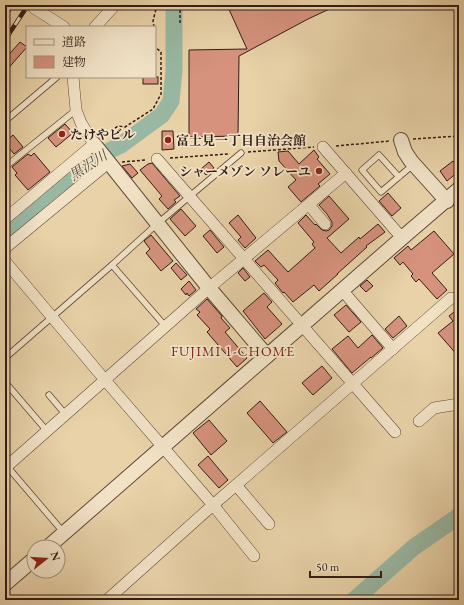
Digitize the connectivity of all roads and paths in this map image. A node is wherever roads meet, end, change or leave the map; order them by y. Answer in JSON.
{"nodes":[{"id":1,"x":115,"y":5,"type":"edge"},
{"id":2,"x":158,"y":5,"type":"edge"},
{"id":3,"x":180,"y":5,"type":"edge"},
{"id":4,"x":34,"y":8,"type":"dead end"},
{"id":5,"x":180,"y":23,"type":"dead end"},
{"id":6,"x":62,"y":26,"type":"edge"},
{"id":7,"x":97,"y":26,"type":"edge"},
{"id":8,"x":154,"y":26,"type":"edge"},
{"id":9,"x":156,"y":48,"type":"edge"},
{"id":10,"x":56,"y":78,"type":"edge"},
{"id":11,"x":73,"y":78,"type":"edge"},
{"id":12,"x":76,"y":110,"type":"junction"},
{"id":13,"x":5,"y":121,"type":"edge"},
{"id":14,"x":459,"y":136,"type":"edge"},
{"id":15,"x":401,"y":140,"type":"junction"},
{"id":16,"x":94,"y":144,"type":"junction"},
{"id":17,"x":323,"y":146,"type":"junction"},
{"id":18,"x":241,"y":153,"type":"junction"},
{"id":19,"x":157,"y":159,"type":"junction"},
{"id":20,"x":108,"y":163,"type":"junction"},
{"id":21,"x":414,"y":164,"type":"junction"},
{"id":22,"x":5,"y":167,"type":"edge"},
{"id":23,"x":346,"y":173,"type":"junction"},
{"id":24,"x":399,"y":177,"type":"junction"},
{"id":25,"x":459,"y":189,"type":"edge"},
{"id":26,"x":190,"y":196,"type":"junction"},
{"id":27,"x":447,"y":201,"type":"junction"},
{"id":28,"x":308,"y":205,"type":"junction"},
{"id":29,"x":5,"y":219,"type":"edge"},
{"id":30,"x":157,"y":224,"type":"junction"},
{"id":31,"x":325,"y":224,"type":"dead end"},
{"id":32,"x":402,"y":238,"type":"junction"},
{"id":33,"x":5,"y":248,"type":"edge"},
{"id":34,"x":245,"y":259,"type":"junction"},
{"id":35,"x":5,"y":261,"type":"edge"},
{"id":36,"x":112,"y":265,"type":"junction"},
{"id":37,"x":209,"y":288,"type":"junction"},
{"id":38,"x":342,"y":290,"type":"junction"},
{"id":39,"x":451,"y":298,"type":"dead end"},
{"id":40,"x":52,"y":317,"type":"junction"},
{"id":41,"x":302,"y":325,"type":"junction"},
{"id":42,"x":166,"y":327,"type":"junction"},
{"id":43,"x":393,"y":349,"type":"junction"},
{"id":44,"x":268,"y":356,"type":"junction"},
{"id":45,"x":5,"y":358,"type":"edge"},
{"id":46,"x":106,"y":380,"type":"junction"},
{"id":47,"x":5,"y":382,"type":"edge"},
{"id":48,"x":353,"y":384,"type":"junction"},
{"id":49,"x":49,"y":395,"type":"dead end"},
{"id":50,"x":459,"y":404,"type":"edge"},
{"id":51,"x":66,"y":415,"type":"junction"},
{"id":52,"x":418,"y":420,"type":"dead end"},
{"id":53,"x":47,"y":431,"type":"junction"},
{"id":54,"x":395,"y":432,"type":"dead end"},
{"id":55,"x":163,"y":447,"type":"junction"},
{"id":56,"x":6,"y":466,"type":"edge"},
{"id":57,"x":236,"y":485,"type":"junction"},
{"id":58,"x":213,"y":504,"type":"junction"},
{"id":59,"x":269,"y":524,"type":"dead end"},
{"id":60,"x":64,"y":533,"type":"junction"},
{"id":61,"x":57,"y":539,"type":"edge"},
{"id":62,"x":254,"y":556,"type":"dead end"},
{"id":63,"x":26,"y":566,"type":"edge"},
{"id":64,"x":5,"y":584,"type":"edge"},
{"id":65,"x":107,"y":600,"type":"edge"}],
"edges":[{"from":1,"to":7,"type":"street"},
{"from":2,"to":8,"type":"path"},
{"from":3,"to":5,"type":"path"},
{"from":4,"to":6,"type":"street"},
{"from":9,"to":16,"type":"path"},
{"from":10,"to":13,"type":"lane"},
{"from":11,"to":12,"type":"street"},
{"from":12,"to":16,"type":"street"},
{"from":12,"to":22,"type":"lane"},
{"from":14,"to":15,"type":"path"},
{"from":15,"to":17,"type":"path"},
{"from":15,"to":21,"type":"street"},
{"from":16,"to":20,"type":"street"},
{"from":16,"to":29,"type":"street"},
{"from":17,"to":18,"type":"path"},
{"from":17,"to":23,"type":"street"},
{"from":18,"to":19,"type":"path"},
{"from":18,"to":26,"type":"lane"},
{"from":19,"to":20,"type":"path"},
{"from":19,"to":26,"type":"street"},
{"from":20,"to":30,"type":"street"},
{"from":20,"to":33,"type":"street"},
{"from":21,"to":24,"type":"lane"},
{"from":21,"to":27,"type":"street"},
{"from":23,"to":28,"type":"street"},
{"from":23,"to":32,"type":"street"},
{"from":24,"to":24,"type":"lane"},
{"from":25,"to":27,"type":"street"},
{"from":26,"to":30,"type":"lane"},
{"from":26,"to":34,"type":"street"},
{"from":27,"to":32,"type":"street"},
{"from":28,"to":31,"type":"street"},
{"from":28,"to":34,"type":"street"},
{"from":30,"to":36,"type":"lane"},
{"from":30,"to":37,"type":"street"},
{"from":32,"to":38,"type":"street"},
{"from":34,"to":37,"type":"street"},
{"from":34,"to":41,"type":"street"},
{"from":35,"to":40,"type":"street"},
{"from":36,"to":40,"type":"lane"},
{"from":36,"to":42,"type":"lane"},
{"from":37,"to":42,"type":"street"},
{"from":37,"to":44,"type":"street"},
{"from":38,"to":41,"type":"street"},
{"from":38,"to":43,"type":"street"},
{"from":39,"to":43,"type":"street"},
{"from":40,"to":45,"type":"lane"},
{"from":40,"to":46,"type":"street"},
{"from":41,"to":44,"type":"street"},
{"from":41,"to":48,"type":"street"},
{"from":42,"to":46,"type":"street"},
{"from":43,"to":48,"type":"street"},
{"from":44,"to":55,"type":"street"},
{"from":46,"to":51,"type":"street"},
{"from":46,"to":55,"type":"street"},
{"from":47,"to":53,"type":"lane"},
{"from":48,"to":54,"type":"street"},
{"from":48,"to":57,"type":"street"},
{"from":49,"to":51,"type":"lane"},
{"from":50,"to":52,"type":"street"},
{"from":51,"to":53,"type":"street"},
{"from":53,"to":56,"type":"street"},
{"from":55,"to":58,"type":"street"},
{"from":55,"to":60,"type":"street"},
{"from":56,"to":60,"type":"lane"},
{"from":57,"to":58,"type":"street"},
{"from":57,"to":59,"type":"street"},
{"from":58,"to":62,"type":"street"},
{"from":58,"to":65,"type":"street"},
{"from":60,"to":61,"type":"street"},
{"from":63,"to":64,"type":"street"}]}
